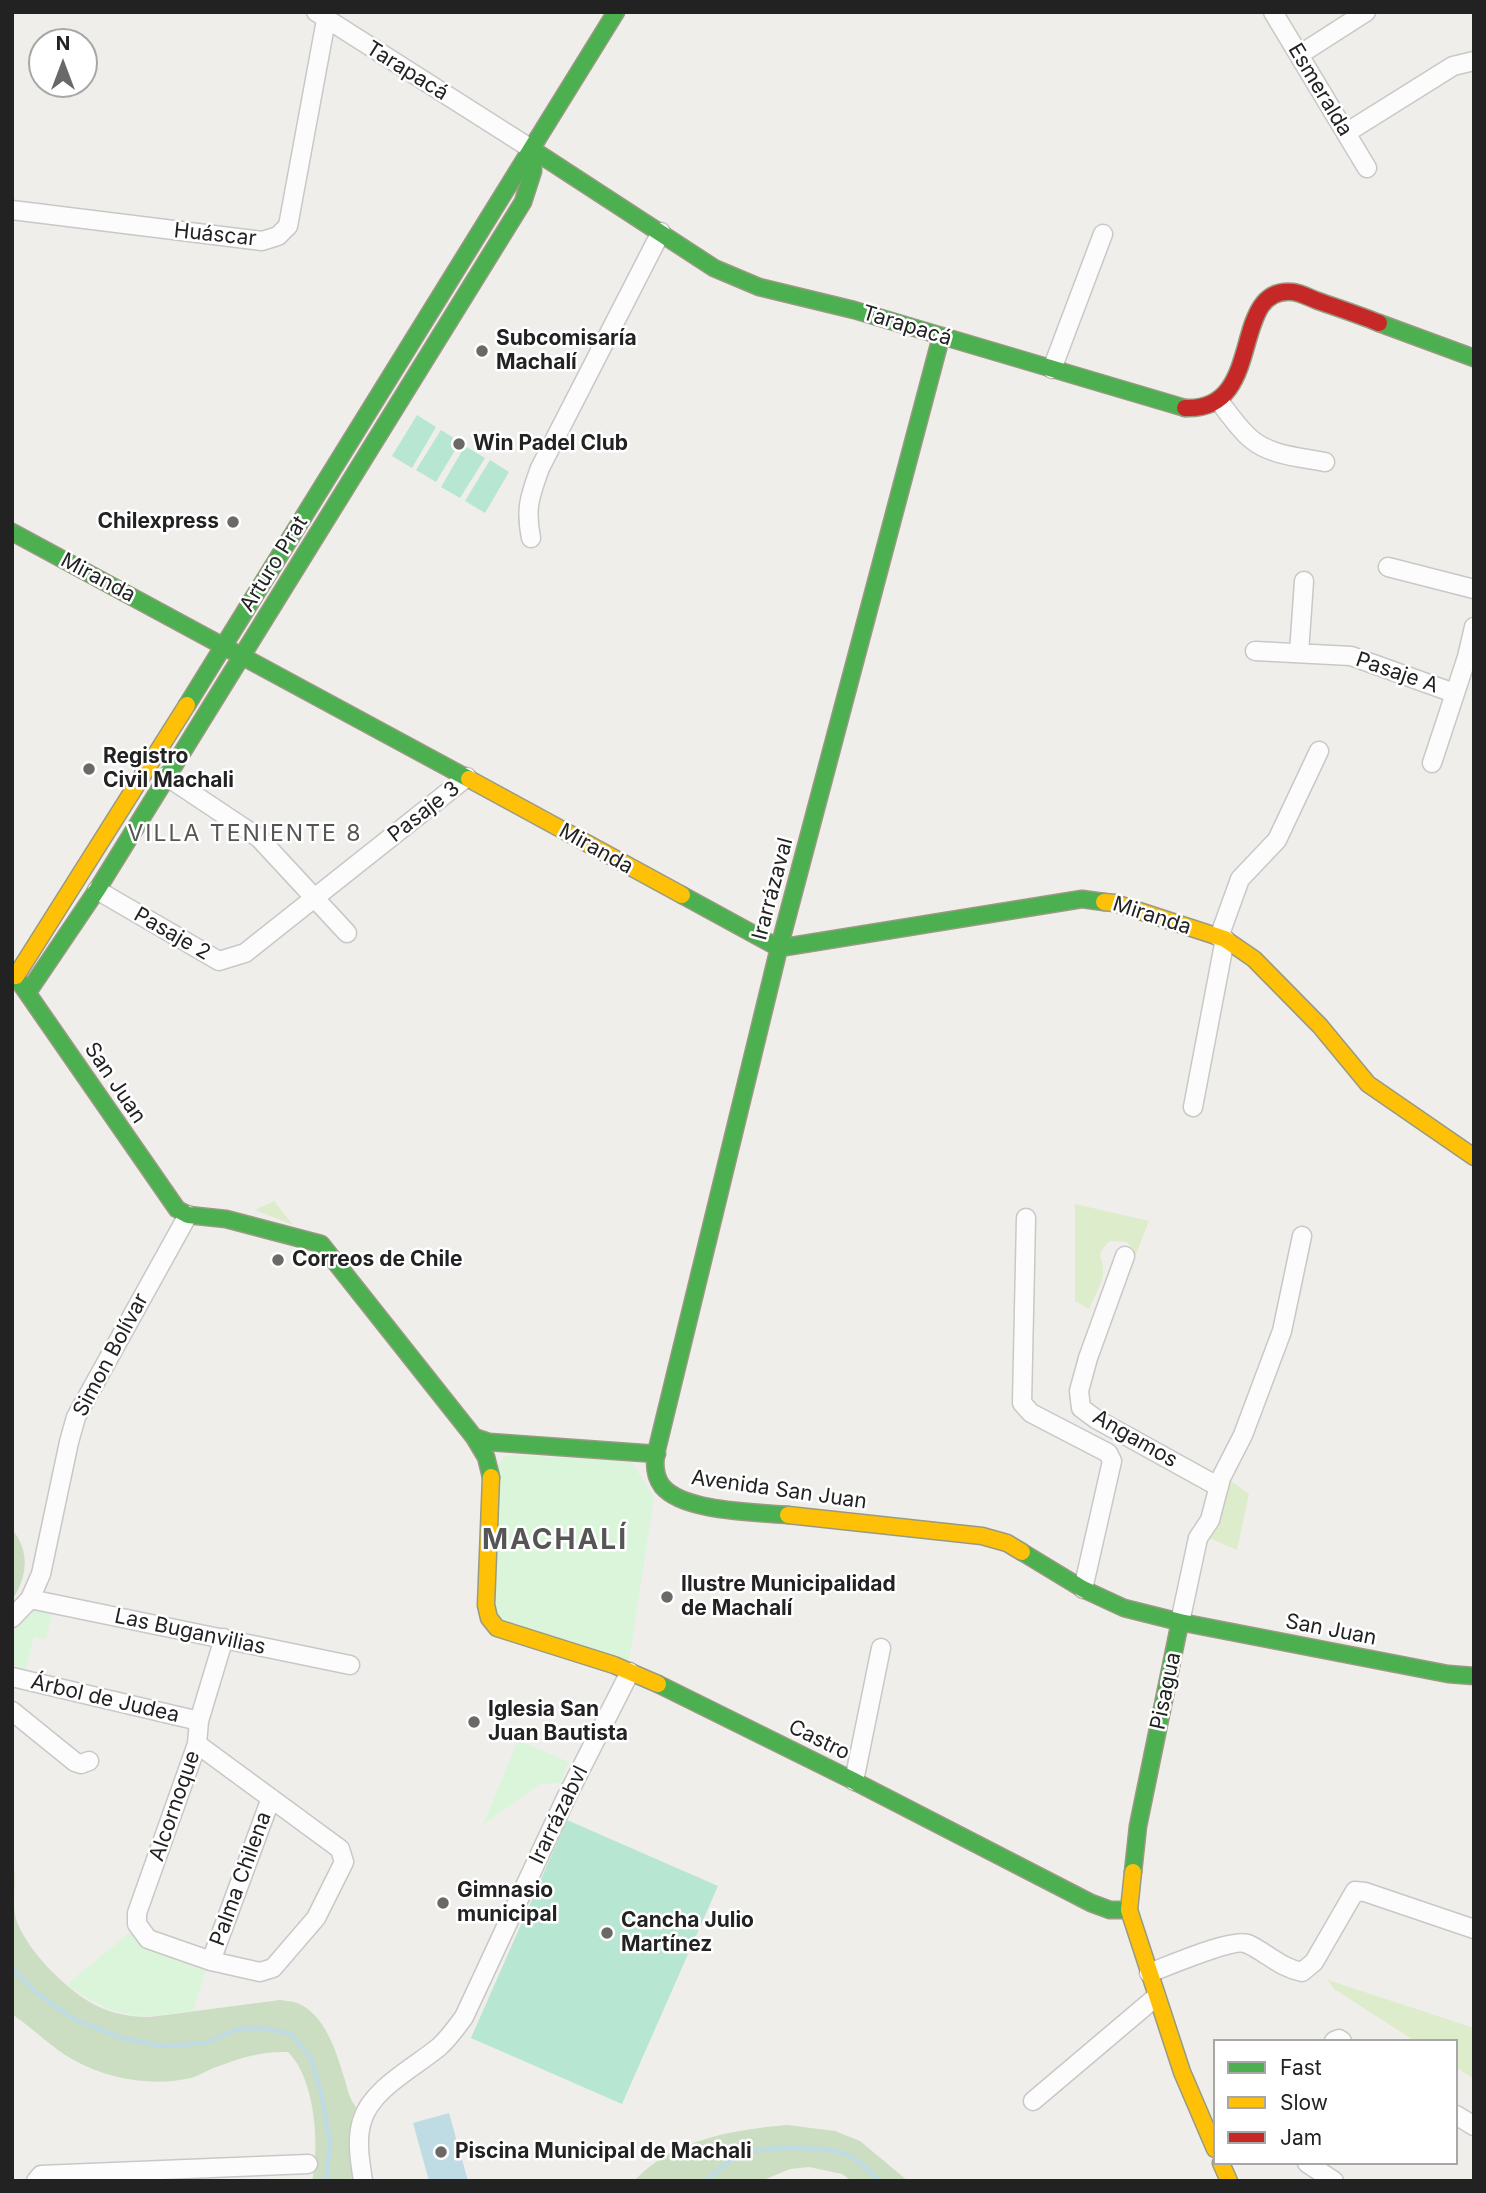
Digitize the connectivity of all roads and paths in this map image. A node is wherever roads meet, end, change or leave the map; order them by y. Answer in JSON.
{"nodes":[{"id":1,"x":615,"y":12,"type":"edge"},
{"id":2,"x":1273,"y":12,"type":"edge"},
{"id":3,"x":1366,"y":12,"type":"edge"},
{"id":4,"x":321,"y":16,"type":"edge"},
{"id":5,"x":1299,"y":55,"type":"junction"},
{"id":6,"x":1474,"y":61,"type":"edge"},
{"id":7,"x":1346,"y":133,"type":"junction"},
{"id":8,"x":533,"y":150,"type":"junction"},
{"id":9,"x":1367,"y":168,"type":"dead end"},
{"id":10,"x":12,"y":210,"type":"edge"},
{"id":11,"x":661,"y":232,"type":"junction"},
{"id":12,"x":1103,"y":234,"type":"dead end"},
{"id":13,"x":941,"y":337,"type":"junction"},
{"id":14,"x":1474,"y":358,"type":"edge"},
{"id":15,"x":1052,"y":369,"type":"junction"},
{"id":16,"x":1219,"y":401,"type":"junction"},
{"id":17,"x":1325,"y":462,"type":"dead end"},
{"id":18,"x":12,"y":532,"type":"edge"},
{"id":19,"x":531,"y":538,"type":"dead end"},
{"id":20,"x":1388,"y":567,"type":"dead end"},
{"id":21,"x":1304,"y":581,"type":"dead end"},
{"id":22,"x":1474,"y":589,"type":"edge"},
{"id":23,"x":1474,"y":627,"type":"edge"},
{"id":24,"x":225,"y":646,"type":"junction"},
{"id":25,"x":1255,"y":651,"type":"dead end"},
{"id":26,"x":1299,"y":653,"type":"junction"},
{"id":27,"x":242,"y":654,"type":"junction"},
{"id":28,"x":1470,"y":659,"type":"edge"},
{"id":29,"x":1454,"y":693,"type":"junction"},
{"id":30,"x":1320,"y":751,"type":"dead end"},
{"id":31,"x":1432,"y":763,"type":"dead end"},
{"id":32,"x":166,"y":776,"type":"junction"},
{"id":33,"x":467,"y":777,"type":"junction"},
{"id":34,"x":97,"y":890,"type":"junction"},
{"id":35,"x":314,"y":898,"type":"junction"},
{"id":36,"x":347,"y":933,"type":"dead end"},
{"id":37,"x":1222,"y":938,"type":"junction"},
{"id":38,"x":779,"y":948,"type":"junction"},
{"id":39,"x":14,"y":974,"type":"edge"},
{"id":40,"x":28,"y":992,"type":"junction"},
{"id":41,"x":1193,"y":1107,"type":"dead end"},
{"id":42,"x":1474,"y":1157,"type":"edge"},
{"id":43,"x":188,"y":1215,"type":"junction"},
{"id":44,"x":1026,"y":1218,"type":"dead end"},
{"id":45,"x":1303,"y":1236,"type":"dead end"},
{"id":46,"x":1125,"y":1256,"type":"dead end"},
{"id":47,"x":474,"y":1437,"type":"junction"},
{"id":48,"x":657,"y":1454,"type":"junction"},
{"id":49,"x":1219,"y":1487,"type":"junction"},
{"id":50,"x":1083,"y":1589,"type":"junction"},
{"id":51,"x":30,"y":1599,"type":"junction"},
{"id":52,"x":12,"y":1618,"type":"edge"},
{"id":53,"x":1180,"y":1622,"type":"junction"},
{"id":54,"x":224,"y":1638,"type":"junction"},
{"id":55,"x":881,"y":1648,"type":"dead end"},
{"id":56,"x":350,"y":1665,"type":"dead end"},
{"id":57,"x":631,"y":1672,"type":"junction"},
{"id":58,"x":1474,"y":1676,"type":"edge"},
{"id":59,"x":12,"y":1677,"type":"edge"},
{"id":60,"x":12,"y":1711,"type":"edge"},
{"id":61,"x":199,"y":1721,"type":"junction"},
{"id":62,"x":197,"y":1744,"type":"junction"},
{"id":63,"x":89,"y":1761,"type":"dead end"},
{"id":64,"x":854,"y":1781,"type":"junction"},
{"id":65,"x":271,"y":1798,"type":"junction"},
{"id":66,"x":1129,"y":1910,"type":"junction"},
{"id":67,"x":1474,"y":1929,"type":"edge"},
{"id":68,"x":211,"y":1961,"type":"junction"},
{"id":69,"x":1149,"y":1973,"type":"junction"},
{"id":70,"x":1156,"y":1997,"type":"junction"},
{"id":71,"x":1033,"y":2101,"type":"dead end"},
{"id":72,"x":1458,"y":2116,"type":"edge"},
{"id":73,"x":1474,"y":2126,"type":"edge"},
{"id":74,"x":1213,"y":2142,"type":"edge"},
{"id":75,"x":307,"y":2164,"type":"dead end"},
{"id":76,"x":1222,"y":2165,"type":"edge"},
{"id":77,"x":1310,"y":2165,"type":"edge"},
{"id":78,"x":36,"y":2181,"type":"edge"},
{"id":79,"x":363,"y":2181,"type":"edge"},
{"id":80,"x":1229,"y":2181,"type":"edge"},
{"id":81,"x":1334,"y":2181,"type":"edge"}],
"edges":[{"from":1,"to":8,"type":"main road","name":"Arturo Prat"},
{"from":2,"to":5,"type":"street","name":"Esmeralda"},
{"from":3,"to":5,"type":"street"},
{"from":4,"to":8,"type":"street","name":"Tarapacá"},
{"from":4,"to":10,"type":"street","name":"Huáscar"},
{"from":5,"to":7,"type":"street","name":"Esmeralda"},
{"from":6,"to":7,"type":"street"},
{"from":7,"to":9,"type":"street","name":"Esmeralda"},
{"from":8,"to":11,"type":"main road","name":"Tarapacá"},
{"from":8,"to":24,"type":"main road","name":"Arturo Prat"},
{"from":8,"to":27,"type":"main road","name":"Arturo Prat"},
{"from":11,"to":13,"type":"main road","name":"Tarapacá"},
{"from":11,"to":19,"type":"street"},
{"from":12,"to":15,"type":"street"},
{"from":13,"to":15,"type":"main road","name":"Tarapacá"},
{"from":13,"to":38,"type":"main road","name":"Irarrázaval"},
{"from":14,"to":16,"type":"main road"},
{"from":15,"to":16,"type":"main road","name":"Tarapacá"},
{"from":16,"to":17,"type":"street"},
{"from":18,"to":24,"type":"main road","name":"Miranda"},
{"from":20,"to":22,"type":"street"},
{"from":21,"to":26,"type":"street"},
{"from":23,"to":28,"type":"street"},
{"from":24,"to":27,"type":"main road","name":"Miranda"},
{"from":24,"to":39,"type":"main road","name":"Arturo Prat"},
{"from":25,"to":26,"type":"street","name":"Pasaje A"},
{"from":26,"to":29,"type":"street","name":"Pasaje A"},
{"from":27,"to":32,"type":"main road","name":"Arturo Prat"},
{"from":27,"to":33,"type":"main road","name":"Miranda"},
{"from":28,"to":29,"type":"street"},
{"from":29,"to":31,"type":"street"},
{"from":30,"to":37,"type":"street"},
{"from":32,"to":34,"type":"main road","name":"Arturo Prat"},
{"from":32,"to":35,"type":"street"},
{"from":33,"to":35,"type":"street","name":"Pasaje 3"},
{"from":33,"to":38,"type":"main road","name":"Miranda"},
{"from":34,"to":35,"type":"street","name":"Pasaje 2"},
{"from":34,"to":40,"type":"main road","name":"Arturo Prat"},
{"from":35,"to":36,"type":"street"},
{"from":37,"to":38,"type":"main road","name":"Miranda"},
{"from":37,"to":41,"type":"street"},
{"from":37,"to":42,"type":"main road","name":"Miranda"},
{"from":38,"to":48,"type":"main road","name":"Irarrázaval"},
{"from":39,"to":40,"type":"main road","name":"San Juan"},
{"from":40,"to":43,"type":"main road","name":"San Juan"},
{"from":43,"to":47,"type":"main road"},
{"from":43,"to":51,"type":"street","name":"Simon Bolívar"},
{"from":44,"to":50,"type":"street"},
{"from":45,"to":49,"type":"street","name":"Pisagua"},
{"from":46,"to":49,"type":"street","name":"Angamos"},
{"from":47,"to":48,"type":"main road"},
{"from":47,"to":57,"type":"main road","name":"Castro"},
{"from":48,"to":50,"type":"main road","name":"Avenida San Juan"},
{"from":49,"to":53,"type":"street","name":"Pisagua"},
{"from":50,"to":53,"type":"main road","name":"Avenida San Juan"},
{"from":51,"to":52,"type":"street","name":"Simon Bolívar"},
{"from":51,"to":54,"type":"street","name":"Las Buganvilias"},
{"from":53,"to":58,"type":"main road","name":"San Juan"},
{"from":53,"to":66,"type":"main road","name":"Pisagua"},
{"from":54,"to":56,"type":"street","name":"Las Buganvilias"},
{"from":54,"to":61,"type":"street","name":"Alcornoque"},
{"from":55,"to":64,"type":"street"},
{"from":57,"to":64,"type":"main road","name":"Castro"},
{"from":57,"to":79,"type":"street","name":"Irarrázabvl"},
{"from":59,"to":61,"type":"street","name":"Árbol de Judea"},
{"from":60,"to":63,"type":"street"},
{"from":61,"to":62,"type":"street","name":"Alcornoque"},
{"from":62,"to":65,"type":"street"},
{"from":62,"to":68,"type":"street","name":"Alcornoque"},
{"from":64,"to":66,"type":"main road","name":"Castro"},
{"from":65,"to":68,"type":"street","name":"Palma Chilena"},
{"from":65,"to":68,"type":"street"},
{"from":66,"to":69,"type":"main road","name":"Pisagua"},
{"from":67,"to":69,"type":"street"},
{"from":69,"to":70,"type":"main road","name":"Pisagua"},
{"from":70,"to":71,"type":"street"},
{"from":70,"to":74,"type":"main road","name":"Pisagua"},
{"from":72,"to":73,"type":"street"},
{"from":75,"to":78,"type":"street"},
{"from":76,"to":80,"type":"main road"},
{"from":77,"to":81,"type":"street"}]}
